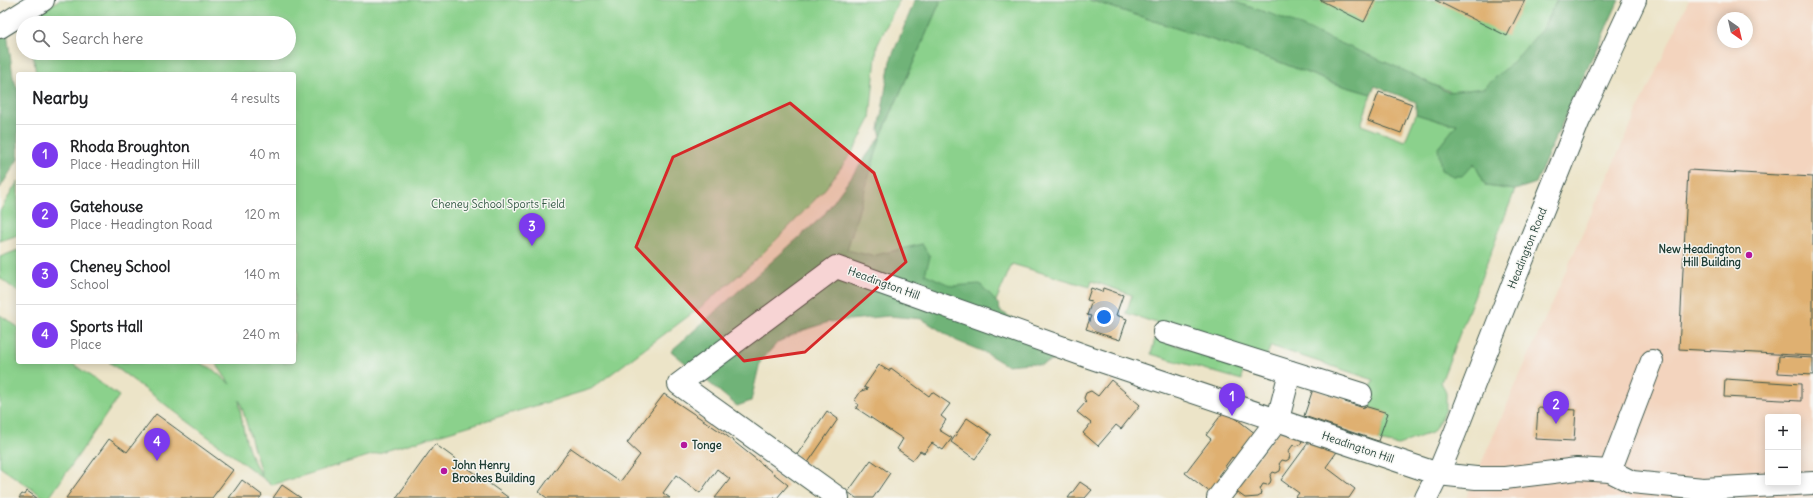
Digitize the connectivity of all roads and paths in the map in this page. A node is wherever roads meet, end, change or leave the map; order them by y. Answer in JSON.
{"nodes":[{"id":1,"x":42,"y":0,"type":"edge"},
{"id":2,"x":1635,"y":0,"type":"edge"},
{"id":3,"x":17,"y":16,"type":"edge"},
{"id":4,"x":16,"y":17,"type":"edge"},
{"id":5,"x":0,"y":27,"type":"edge"},
{"id":6,"x":1164,"y":332,"type":"dead end"},
{"id":7,"x":1652,"y":361,"type":"dead end"},
{"id":8,"x":1290,"y":372,"type":"junction"},
{"id":9,"x":1361,"y":394,"type":"dead end"},
{"id":10,"x":1278,"y":419,"type":"junction"},
{"id":11,"x":1610,"y":471,"type":"junction"},
{"id":12,"x":1438,"y":474,"type":"junction"},
{"id":13,"x":1813,"y":483,"type":"edge"},
{"id":14,"x":1225,"y":496,"type":"edge"},
{"id":15,"x":838,"y":498,"type":"edge"},
{"id":16,"x":1426,"y":498,"type":"edge"}],
"edges":[{"from":1,"to":3,"type":"street"},
{"from":2,"to":12,"type":"street","name":"Headington Road"},
{"from":4,"to":5,"type":"street"},
{"from":6,"to":8,"type":"street"},
{"from":7,"to":11,"type":"street"},
{"from":8,"to":9,"type":"street"},
{"from":8,"to":10,"type":"street"},
{"from":10,"to":12,"type":"street","name":"Headington Hill"},
{"from":10,"to":14,"type":"street"},
{"from":10,"to":15,"type":"street","name":"Headington Hill"},
{"from":11,"to":12,"type":"street","name":"Headington Hill"},
{"from":11,"to":13,"type":"street"},
{"from":12,"to":16,"type":"street","name":"Headington Road"}]}
